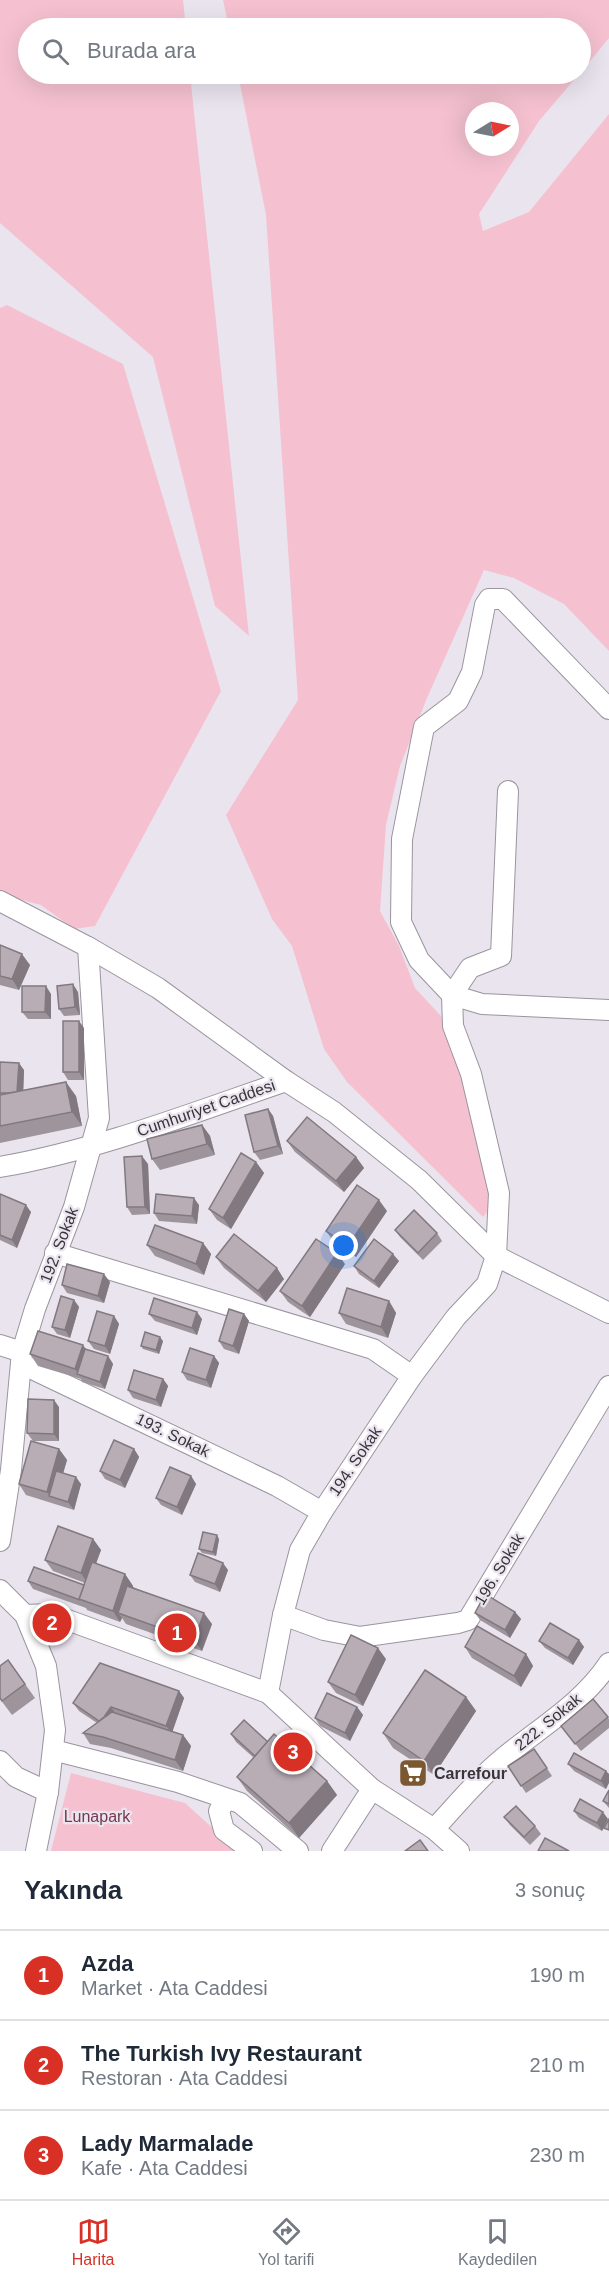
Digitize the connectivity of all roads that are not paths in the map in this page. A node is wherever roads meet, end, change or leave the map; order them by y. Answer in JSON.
{"nodes":[{"id":1,"x":609,"y":709,"type":"edge"},
{"id":2,"x":508,"y":791,"type":"dead end"},
{"id":3,"x":0,"y":901,"type":"edge"},
{"id":4,"x":88,"y":947,"type":"junction"},
{"id":5,"x":452,"y":995,"type":"junction"},
{"id":6,"x":609,"y":1010,"type":"edge"},
{"id":7,"x":286,"y":1081,"type":"junction"},
{"id":8,"x":92,"y":1147,"type":"junction"},
{"id":9,"x":0,"y":1167,"type":"edge"},
{"id":10,"x":55,"y":1253,"type":"junction"},
{"id":11,"x":496,"y":1256,"type":"junction"},
{"id":12,"x":609,"y":1313,"type":"edge"},
{"id":13,"x":0,"y":1345,"type":"edge"},
{"id":14,"x":22,"y":1358,"type":"junction"},
{"id":15,"x":412,"y":1376,"type":"junction"},
{"id":16,"x":609,"y":1386,"type":"edge"},
{"id":17,"x":322,"y":1512,"type":"junction"},
{"id":18,"x":0,"y":1541,"type":"edge"},
{"id":19,"x":0,"y":1590,"type":"edge"},
{"id":20,"x":25,"y":1615,"type":"junction"},
{"id":21,"x":283,"y":1615,"type":"junction"},
{"id":22,"x":609,"y":1663,"type":"edge"},
{"id":23,"x":268,"y":1693,"type":"junction"},
{"id":24,"x":53,"y":1750,"type":"junction"},
{"id":25,"x":1,"y":1764,"type":"edge"},
{"id":26,"x":372,"y":1789,"type":"junction"},
{"id":27,"x":48,"y":1792,"type":"junction"},
{"id":28,"x":226,"y":1799,"type":"junction"},
{"id":29,"x":434,"y":1829,"type":"junction"},
{"id":30,"x":36,"y":1851,"type":"edge"},
{"id":31,"x":252,"y":1851,"type":"edge"},
{"id":32,"x":298,"y":1851,"type":"edge"},
{"id":33,"x":332,"y":1851,"type":"edge"},
{"id":34,"x":459,"y":1851,"type":"edge"}],
"edges":[{"from":1,"to":5,"type":"street"},
{"from":2,"to":5,"type":"street"},
{"from":3,"to":4,"type":"street"},
{"from":4,"to":7,"type":"street"},
{"from":4,"to":8,"type":"street","name":"192. Sokak"},
{"from":5,"to":6,"type":"street"},
{"from":5,"to":11,"type":"street","name":"194. Sokak"},
{"from":7,"to":8,"type":"street","name":"Cumhuriyet Caddesi"},
{"from":7,"to":11,"type":"street","name":"Cumhuriyet Caddesi"},
{"from":8,"to":9,"type":"street","name":"Cumhuriyet Caddesi"},
{"from":8,"to":10,"type":"street","name":"192. Sokak"},
{"from":10,"to":14,"type":"street","name":"192. Sokak"},
{"from":10,"to":15,"type":"street"},
{"from":11,"to":12,"type":"street","name":"Cumhuriyet Caddesi"},
{"from":11,"to":15,"type":"street","name":"194. Sokak"},
{"from":13,"to":14,"type":"street","name":"193. Sokak"},
{"from":14,"to":17,"type":"street","name":"193. Sokak"},
{"from":14,"to":18,"type":"street","name":"192. Sokak"},
{"from":15,"to":17,"type":"street","name":"194. Sokak"},
{"from":16,"to":21,"type":"street","name":"196. Sokak"},
{"from":17,"to":21,"type":"street","name":"194. Sokak"},
{"from":19,"to":20,"type":"street"},
{"from":20,"to":23,"type":"street"},
{"from":20,"to":24,"type":"street"},
{"from":21,"to":23,"type":"street","name":"194. Sokak"},
{"from":22,"to":29,"type":"street","name":"222. Sokak"},
{"from":23,"to":26,"type":"street"},
{"from":24,"to":27,"type":"street"},
{"from":24,"to":28,"type":"street"},
{"from":25,"to":27,"type":"street"},
{"from":26,"to":29,"type":"street"},
{"from":26,"to":33,"type":"street"},
{"from":27,"to":30,"type":"street"},
{"from":28,"to":31,"type":"street"},
{"from":28,"to":32,"type":"street"},
{"from":29,"to":34,"type":"street"}]}
